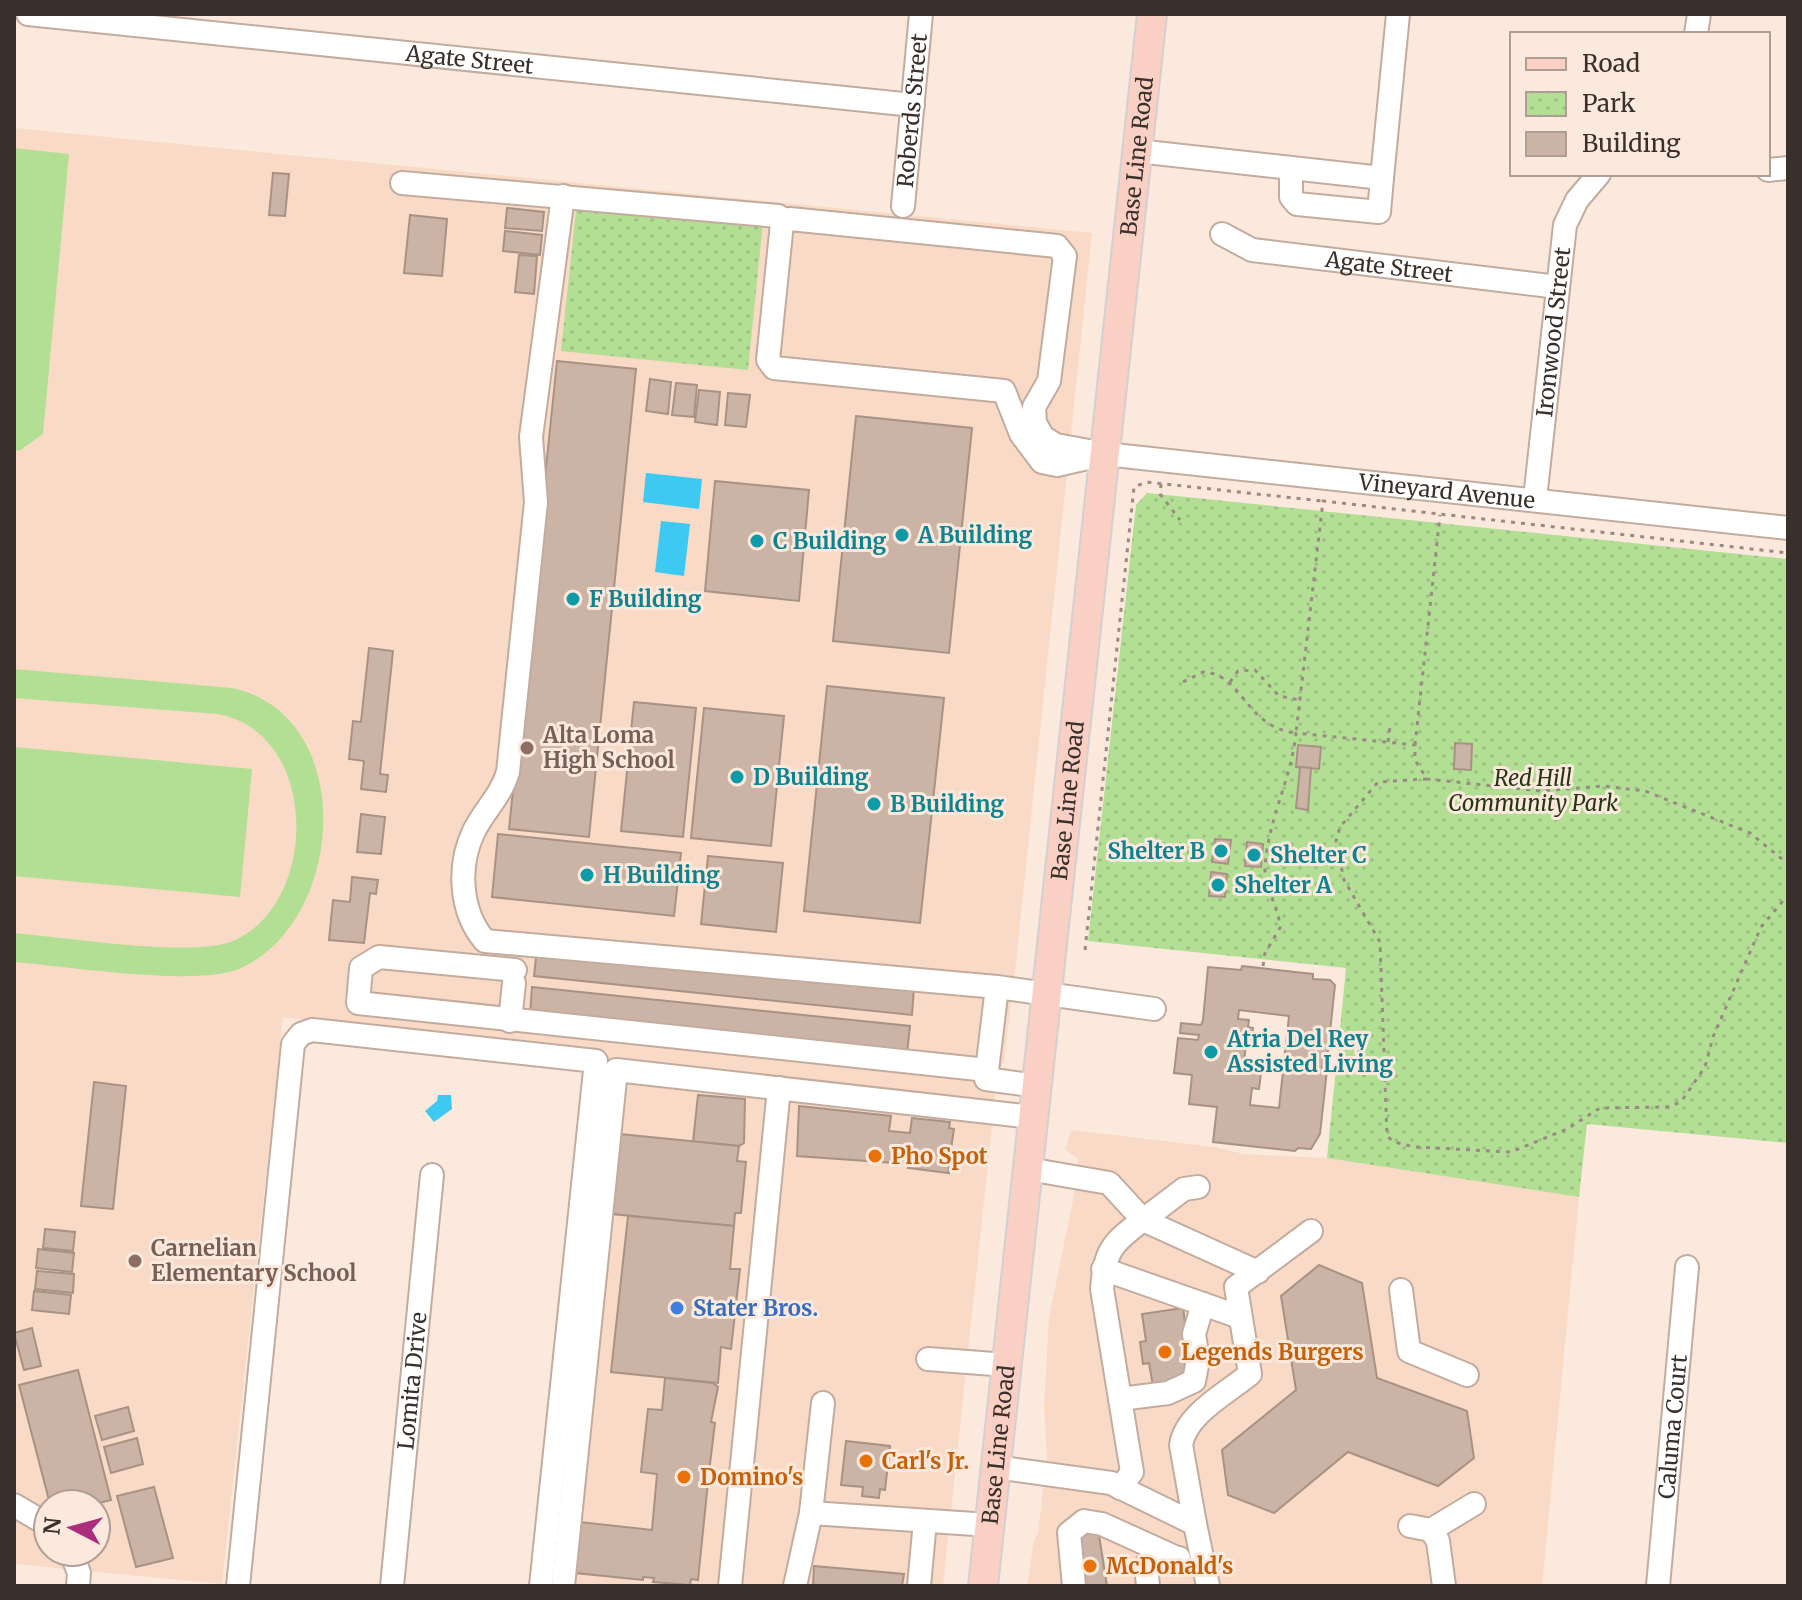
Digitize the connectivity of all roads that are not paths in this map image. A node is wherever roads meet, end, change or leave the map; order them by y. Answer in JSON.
{"nodes":[{"id":1,"x":28,"y":14,"type":"edge"},
{"id":2,"x":921,"y":14,"type":"edge"},
{"id":3,"x":1152,"y":14,"type":"edge"},
{"id":4,"x":1398,"y":14,"type":"edge"},
{"id":5,"x":913,"y":105,"type":"junction"},
{"id":6,"x":1137,"y":151,"type":"junction"},
{"id":7,"x":1291,"y":168,"type":"junction"},
{"id":8,"x":1597,"y":176,"type":"edge"},
{"id":9,"x":1382,"y":178,"type":"junction"},
{"id":10,"x":402,"y":183,"type":"dead end"},
{"id":11,"x":563,"y":196,"type":"junction"},
{"id":12,"x":903,"y":206,"type":"dead end"},
{"id":13,"x":786,"y":221,"type":"junction"},
{"id":14,"x":1222,"y":234,"type":"dead end"},
{"id":15,"x":1558,"y":287,"type":"junction"},
{"id":16,"x":1105,"y":454,"type":"junction"},
{"id":17,"x":1535,"y":499,"type":"junction"},
{"id":18,"x":1788,"y":528,"type":"edge"},
{"id":19,"x":997,"y":987,"type":"junction"},
{"id":20,"x":1046,"y":992,"type":"junction"},
{"id":21,"x":1154,"y":1009,"type":"dead end"},
{"id":22,"x":510,"y":1021,"type":"junction"},
{"id":23,"x":987,"y":1070,"type":"junction"},
{"id":24,"x":1037,"y":1086,"type":"junction"},
{"id":25,"x":779,"y":1088,"type":"junction"},
{"id":26,"x":1033,"y":1117,"type":"junction"},
{"id":27,"x":1028,"y":1169,"type":"junction"},
{"id":28,"x":432,"y":1175,"type":"dead end"},
{"id":29,"x":1198,"y":1187,"type":"dead end"},
{"id":30,"x":1143,"y":1220,"type":"junction"},
{"id":31,"x":1311,"y":1231,"type":"dead end"},
{"id":32,"x":1687,"y":1267,"type":"dead end"},
{"id":33,"x":1103,"y":1269,"type":"junction"},
{"id":34,"x":1258,"y":1272,"type":"junction"},
{"id":35,"x":1401,"y":1290,"type":"dead end"},
{"id":36,"x":1203,"y":1304,"type":"junction"},
{"id":37,"x":1240,"y":1317,"type":"junction"},
{"id":38,"x":928,"y":1359,"type":"dead end"},
{"id":39,"x":1007,"y":1365,"type":"junction"},
{"id":40,"x":1467,"y":1375,"type":"dead end"},
{"id":41,"x":1120,"y":1399,"type":"junction"},
{"id":42,"x":823,"y":1403,"type":"dead end"},
{"id":43,"x":996,"y":1467,"type":"junction"},
{"id":44,"x":1120,"y":1488,"type":"junction"},
{"id":45,"x":1474,"y":1504,"type":"dead end"},
{"id":46,"x":14,"y":1505,"type":"edge"},
{"id":47,"x":811,"y":1513,"type":"junction"},
{"id":48,"x":32,"y":1516,"type":"edge"},
{"id":49,"x":925,"y":1521,"type":"junction"},
{"id":50,"x":1195,"y":1524,"type":"junction"},
{"id":51,"x":989,"y":1525,"type":"junction"},
{"id":52,"x":1201,"y":1556,"type":"junction"},
{"id":53,"x":1168,"y":1560,"type":"junction"},
{"id":54,"x":238,"y":1586,"type":"edge"},
{"id":55,"x":392,"y":1586,"type":"edge"},
{"id":56,"x":541,"y":1586,"type":"edge"},
{"id":57,"x":563,"y":1586,"type":"edge"},
{"id":58,"x":730,"y":1586,"type":"edge"},
{"id":59,"x":795,"y":1586,"type":"edge"},
{"id":60,"x":919,"y":1586,"type":"edge"},
{"id":61,"x":983,"y":1586,"type":"edge"},
{"id":62,"x":1074,"y":1586,"type":"edge"},
{"id":63,"x":1148,"y":1586,"type":"edge"},
{"id":64,"x":1208,"y":1586,"type":"edge"},
{"id":65,"x":1444,"y":1586,"type":"edge"},
{"id":66,"x":1658,"y":1586,"type":"edge"}],
"edges":[{"from":1,"to":5,"type":"street","name":"Agate Street"},
{"from":2,"to":5,"type":"street","name":"Roberds Street"},
{"from":3,"to":6,"type":"main road","name":"Base Line Road"},
{"from":4,"to":9,"type":"street"},
{"from":5,"to":12,"type":"street","name":"Roberds Street"},
{"from":6,"to":7,"type":"street"},
{"from":6,"to":16,"type":"main road","name":"Base Line Road"},
{"from":7,"to":9,"type":"street"},
{"from":7,"to":9,"type":"street"},
{"from":8,"to":15,"type":"street","name":"Ironwood Street"},
{"from":10,"to":11,"type":"street"},
{"from":11,"to":13,"type":"street"},
{"from":11,"to":19,"type":"street"},
{"from":13,"to":16,"type":"street"},
{"from":13,"to":16,"type":"street"},
{"from":14,"to":15,"type":"street","name":"Agate Street"},
{"from":15,"to":17,"type":"street","name":"Ironwood Street"},
{"from":16,"to":17,"type":"street","name":"Vineyard Avenue"},
{"from":16,"to":20,"type":"main road","name":"Base Line Road"},
{"from":17,"to":18,"type":"street","name":"Vineyard Avenue"},
{"from":19,"to":20,"type":"street"},
{"from":19,"to":23,"type":"street"},
{"from":20,"to":21,"type":"street"},
{"from":20,"to":24,"type":"main road","name":"Base Line Road"},
{"from":22,"to":22,"type":"street"},
{"from":22,"to":23,"type":"street"},
{"from":23,"to":24,"type":"street"},
{"from":24,"to":26,"type":"main road","name":"Base Line Road"},
{"from":25,"to":26,"type":"street"},
{"from":25,"to":57,"type":"street"},
{"from":25,"to":58,"type":"street"},
{"from":26,"to":27,"type":"main road","name":"Base Line Road"},
{"from":27,"to":30,"type":"street"},
{"from":27,"to":39,"type":"main road","name":"Base Line Road"},
{"from":28,"to":55,"type":"street","name":"Lomita Drive"},
{"from":29,"to":30,"type":"street"},
{"from":30,"to":33,"type":"street"},
{"from":30,"to":34,"type":"street"},
{"from":31,"to":34,"type":"street"},
{"from":32,"to":66,"type":"street","name":"Caluma Court"},
{"from":33,"to":36,"type":"street"},
{"from":33,"to":41,"type":"street"},
{"from":34,"to":37,"type":"street"},
{"from":35,"to":40,"type":"street"},
{"from":36,"to":37,"type":"street"},
{"from":36,"to":41,"type":"street"},
{"from":37,"to":50,"type":"street"},
{"from":38,"to":39,"type":"street"},
{"from":39,"to":43,"type":"main road","name":"Base Line Road"},
{"from":41,"to":44,"type":"street"},
{"from":42,"to":47,"type":"street"},
{"from":43,"to":44,"type":"street"},
{"from":43,"to":51,"type":"main road","name":"Base Line Road"},
{"from":44,"to":50,"type":"street"},
{"from":45,"to":65,"type":"street"},
{"from":46,"to":48,"type":"street"},
{"from":47,"to":49,"type":"street"},
{"from":47,"to":59,"type":"street"},
{"from":49,"to":51,"type":"street"},
{"from":49,"to":60,"type":"street"},
{"from":50,"to":52,"type":"street"},
{"from":51,"to":61,"type":"main road","name":"Base Line Road"},
{"from":52,"to":53,"type":"street"},
{"from":52,"to":64,"type":"street"},
{"from":53,"to":62,"type":"street"},
{"from":53,"to":63,"type":"street"},
{"from":54,"to":56,"type":"street"}]}
